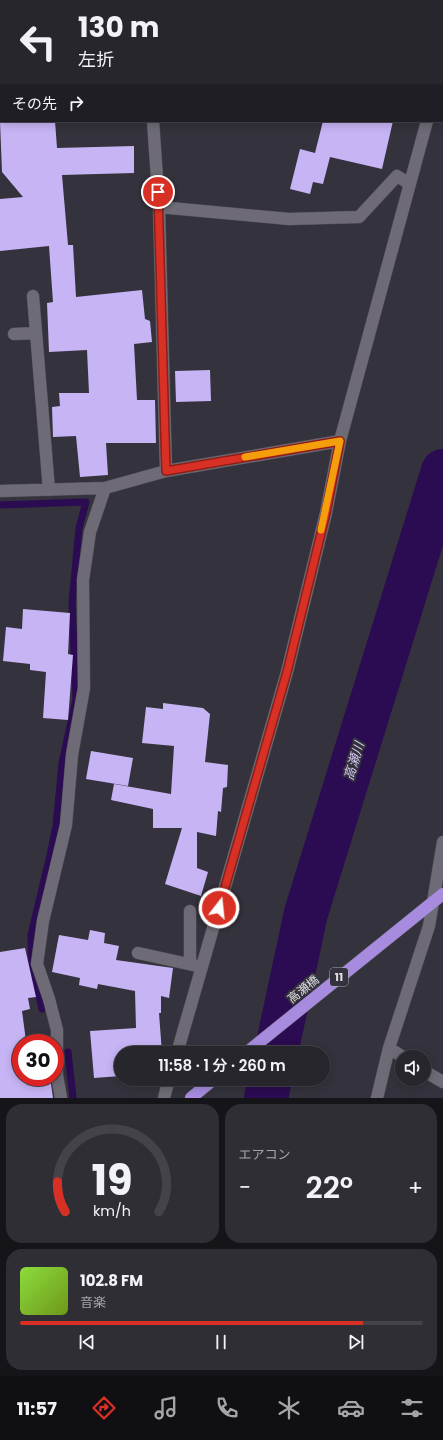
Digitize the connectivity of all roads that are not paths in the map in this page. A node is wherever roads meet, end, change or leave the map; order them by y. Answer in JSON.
{"nodes":[{"id":1,"x":153,"y":122,"type":"edge"},
{"id":2,"x":427,"y":122,"type":"edge"},
{"id":3,"x":410,"y":184,"type":"junction"},
{"id":4,"x":159,"y":207,"type":"junction"},
{"id":5,"x":33,"y":296,"type":"dead end"},
{"id":6,"x":36,"y":333,"type":"junction"},
{"id":7,"x":14,"y":334,"type":"dead end"},
{"id":8,"x":340,"y":441,"type":"junction"},
{"id":9,"x":166,"y":471,"type":"junction"},
{"id":10,"x":105,"y":488,"type":"junction"},
{"id":11,"x":50,"y":490,"type":"junction"},
{"id":12,"x":0,"y":491,"type":"edge"},
{"id":13,"x":443,"y":842,"type":"edge"},
{"id":14,"x":443,"y":894,"type":"edge"},
{"id":15,"x":433,"y":902,"type":"junction"},
{"id":16,"x":190,"y":911,"type":"dead end"},
{"id":17,"x":138,"y":953,"type":"dead end"},
{"id":18,"x":196,"y":966,"type":"junction"},
{"id":19,"x":179,"y":1046,"type":"edge"},
{"id":20,"x":255,"y":1046,"type":"edge"},
{"id":21,"x":389,"y":1048,"type":"junction"},
{"id":22,"x":395,"y":1052,"type":"edge"},
{"id":23,"x":431,"y":1076,"type":"edge"},
{"id":24,"x":443,"y":1082,"type":"edge"},
{"id":25,"x":167,"y":1086,"type":"edge"},
{"id":26,"x":206,"y":1086,"type":"edge"},
{"id":27,"x":61,"y":1098,"type":"edge"},
{"id":28,"x":164,"y":1098,"type":"edge"},
{"id":29,"x":191,"y":1098,"type":"edge"},
{"id":30,"x":377,"y":1098,"type":"edge"}],
"edges":[{"from":1,"to":4,"type":"street"},
{"from":2,"to":3,"type":"street"},
{"from":3,"to":4,"type":"street"},
{"from":3,"to":8,"type":"street"},
{"from":4,"to":9,"type":"street"},
{"from":5,"to":6,"type":"street"},
{"from":6,"to":7,"type":"street"},
{"from":6,"to":11,"type":"street"},
{"from":8,"to":9,"type":"street"},
{"from":8,"to":18,"type":"street"},
{"from":9,"to":10,"type":"street"},
{"from":10,"to":11,"type":"street"},
{"from":10,"to":27,"type":"street"},
{"from":11,"to":12,"type":"street"},
{"from":13,"to":15,"type":"street"},
{"from":14,"to":15,"type":"highway","number":"11"},
{"from":15,"to":20,"type":"highway","name":"高瀬橋","number":"11"},
{"from":15,"to":21,"type":"street"},
{"from":16,"to":18,"type":"street"},
{"from":17,"to":18,"type":"street"},
{"from":18,"to":19,"type":"street"},
{"from":21,"to":22,"type":"street"},
{"from":21,"to":30,"type":"street"},
{"from":23,"to":24,"type":"street"},
{"from":25,"to":28,"type":"street"},
{"from":26,"to":29,"type":"highway"}]}
